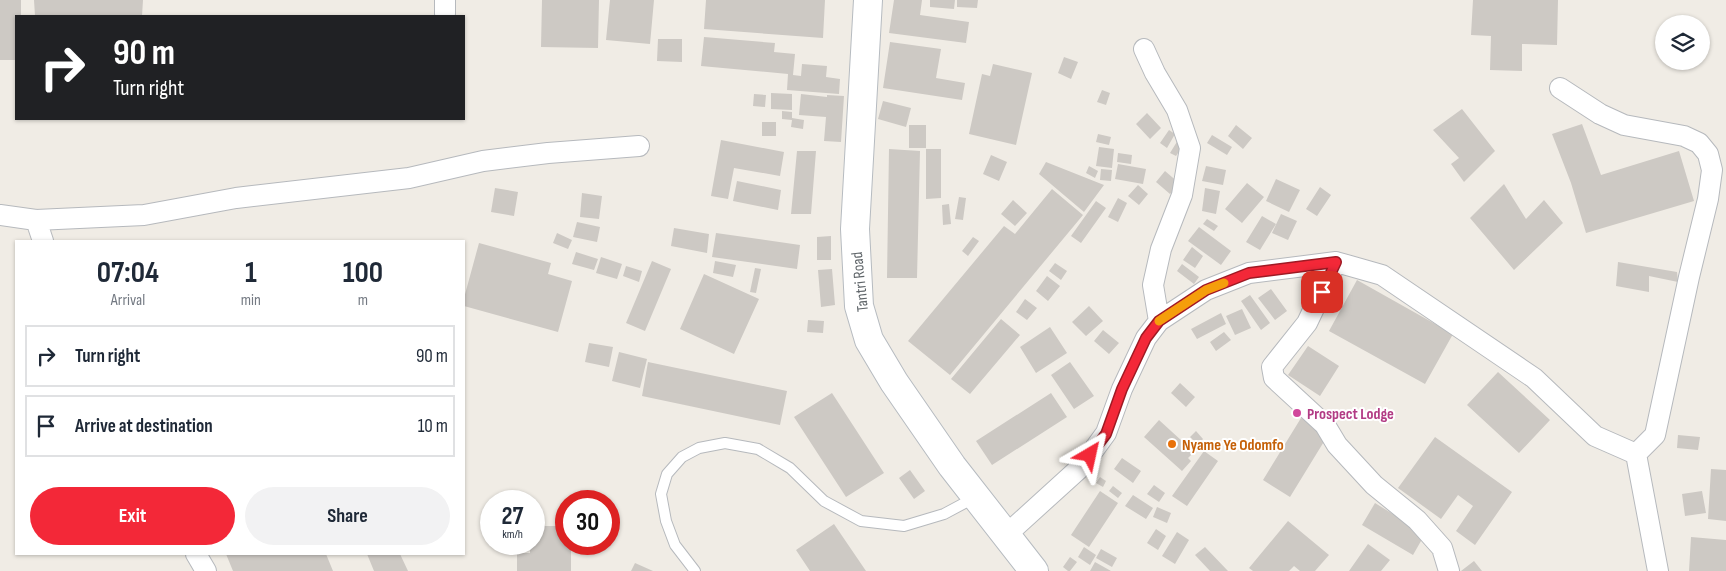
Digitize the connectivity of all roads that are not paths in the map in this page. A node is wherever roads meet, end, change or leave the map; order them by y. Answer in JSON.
{"nodes":[{"id":1,"x":868,"y":0,"type":"edge"},
{"id":2,"x":1144,"y":49,"type":"dead end"},
{"id":3,"x":1560,"y":88,"type":"dead end"},
{"id":4,"x":639,"y":146,"type":"dead end"},
{"id":5,"x":0,"y":215,"type":"edge"},
{"id":6,"x":36,"y":220,"type":"junction"},
{"id":7,"x":43,"y":240,"type":"edge"},
{"id":8,"x":1336,"y":262,"type":"junction"},
{"id":9,"x":1159,"y":321,"type":"junction"},
{"id":10,"x":1636,"y":454,"type":"junction"},
{"id":11,"x":976,"y":498,"type":"junction"},
{"id":12,"x":1006,"y":535,"type":"junction"},
{"id":13,"x":197,"y":555,"type":"edge"},
{"id":14,"x":206,"y":571,"type":"edge"},
{"id":15,"x":695,"y":571,"type":"edge"},
{"id":16,"x":1034,"y":571,"type":"edge"},
{"id":17,"x":1449,"y":571,"type":"edge"},
{"id":18,"x":1658,"y":571,"type":"edge"}],
"edges":[{"from":1,"to":11,"type":"street","name":"Tantri Road"},
{"from":2,"to":9,"type":"street"},
{"from":3,"to":10,"type":"street"},
{"from":4,"to":6,"type":"street"},
{"from":5,"to":6,"type":"street"},
{"from":6,"to":7,"type":"street"},
{"from":8,"to":9,"type":"street"},
{"from":8,"to":10,"type":"street"},
{"from":8,"to":17,"type":"street"},
{"from":9,"to":12,"type":"street"},
{"from":10,"to":18,"type":"street"},
{"from":11,"to":12,"type":"street","name":"Tantri Road"},
{"from":11,"to":15,"type":"lane"},
{"from":12,"to":16,"type":"street","name":"Tantri Road"},
{"from":13,"to":14,"type":"street"}]}
